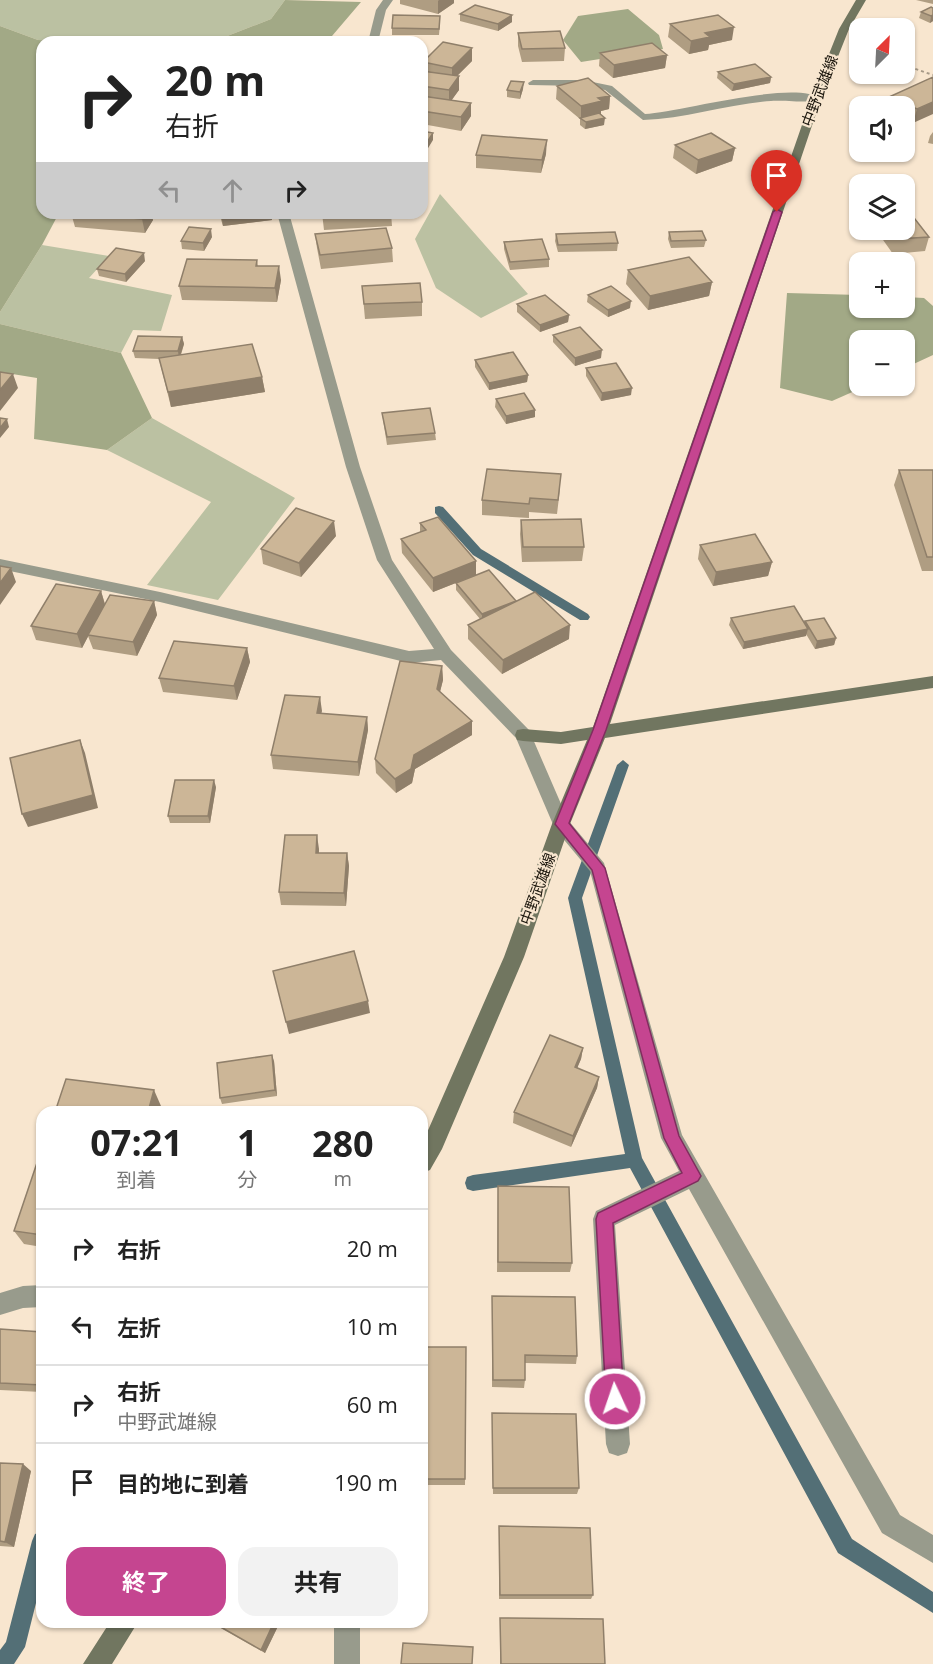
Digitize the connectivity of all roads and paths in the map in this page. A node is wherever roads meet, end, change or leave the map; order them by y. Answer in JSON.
{"nodes":[{"id":1,"x":388,"y":0,"type":"edge"},
{"id":2,"x":861,"y":0,"type":"edge"},
{"id":3,"x":374,"y":36,"type":"edge"},
{"id":4,"x":915,"y":69,"type":"edge"},
{"id":5,"x":933,"y":75,"type":"edge"},
{"id":6,"x":533,"y":83,"type":"dead end"},
{"id":7,"x":816,"y":99,"type":"junction"},
{"id":8,"x":285,"y":219,"type":"edge"},
{"id":9,"x":0,"y":564,"type":"edge"},
{"id":10,"x":445,"y":654,"type":"junction"},
{"id":11,"x":933,"y":682,"type":"edge"},
{"id":12,"x":600,"y":730,"type":"junction"},
{"id":13,"x":523,"y":735,"type":"junction"},
{"id":14,"x":561,"y":824,"type":"junction"},
{"id":15,"x":428,"y":1152,"type":"edge"},
{"id":16,"x":693,"y":1176,"type":"junction"},
{"id":17,"x":36,"y":1296,"type":"edge"},
{"id":18,"x":0,"y":1304,"type":"edge"},
{"id":19,"x":618,"y":1444,"type":"dead end"},
{"id":20,"x":933,"y":1550,"type":"edge"},
{"id":21,"x":121,"y":1628,"type":"edge"},
{"id":22,"x":347,"y":1628,"type":"edge"},
{"id":23,"x":96,"y":1664,"type":"edge"},
{"id":24,"x":347,"y":1664,"type":"edge"}],
"edges":[{"from":1,"to":3,"type":"street"},
{"from":2,"to":7,"type":"main road","name":"中野武雄線"},
{"from":4,"to":5,"type":"path"},
{"from":6,"to":7,"type":"street"},
{"from":7,"to":12,"type":"main road","name":"中野武雄線"},
{"from":8,"to":10,"type":"street"},
{"from":9,"to":10,"type":"street"},
{"from":10,"to":13,"type":"street"},
{"from":11,"to":12,"type":"main road"},
{"from":12,"to":13,"type":"main road"},
{"from":12,"to":14,"type":"main road","name":"中野武雄線"},
{"from":13,"to":14,"type":"street"},
{"from":14,"to":15,"type":"main road","name":"中野武雄線"},
{"from":14,"to":16,"type":"street"},
{"from":16,"to":19,"type":"street"},
{"from":16,"to":20,"type":"street"},
{"from":17,"to":18,"type":"street"},
{"from":21,"to":23,"type":"main road"},
{"from":22,"to":24,"type":"street"}]}
